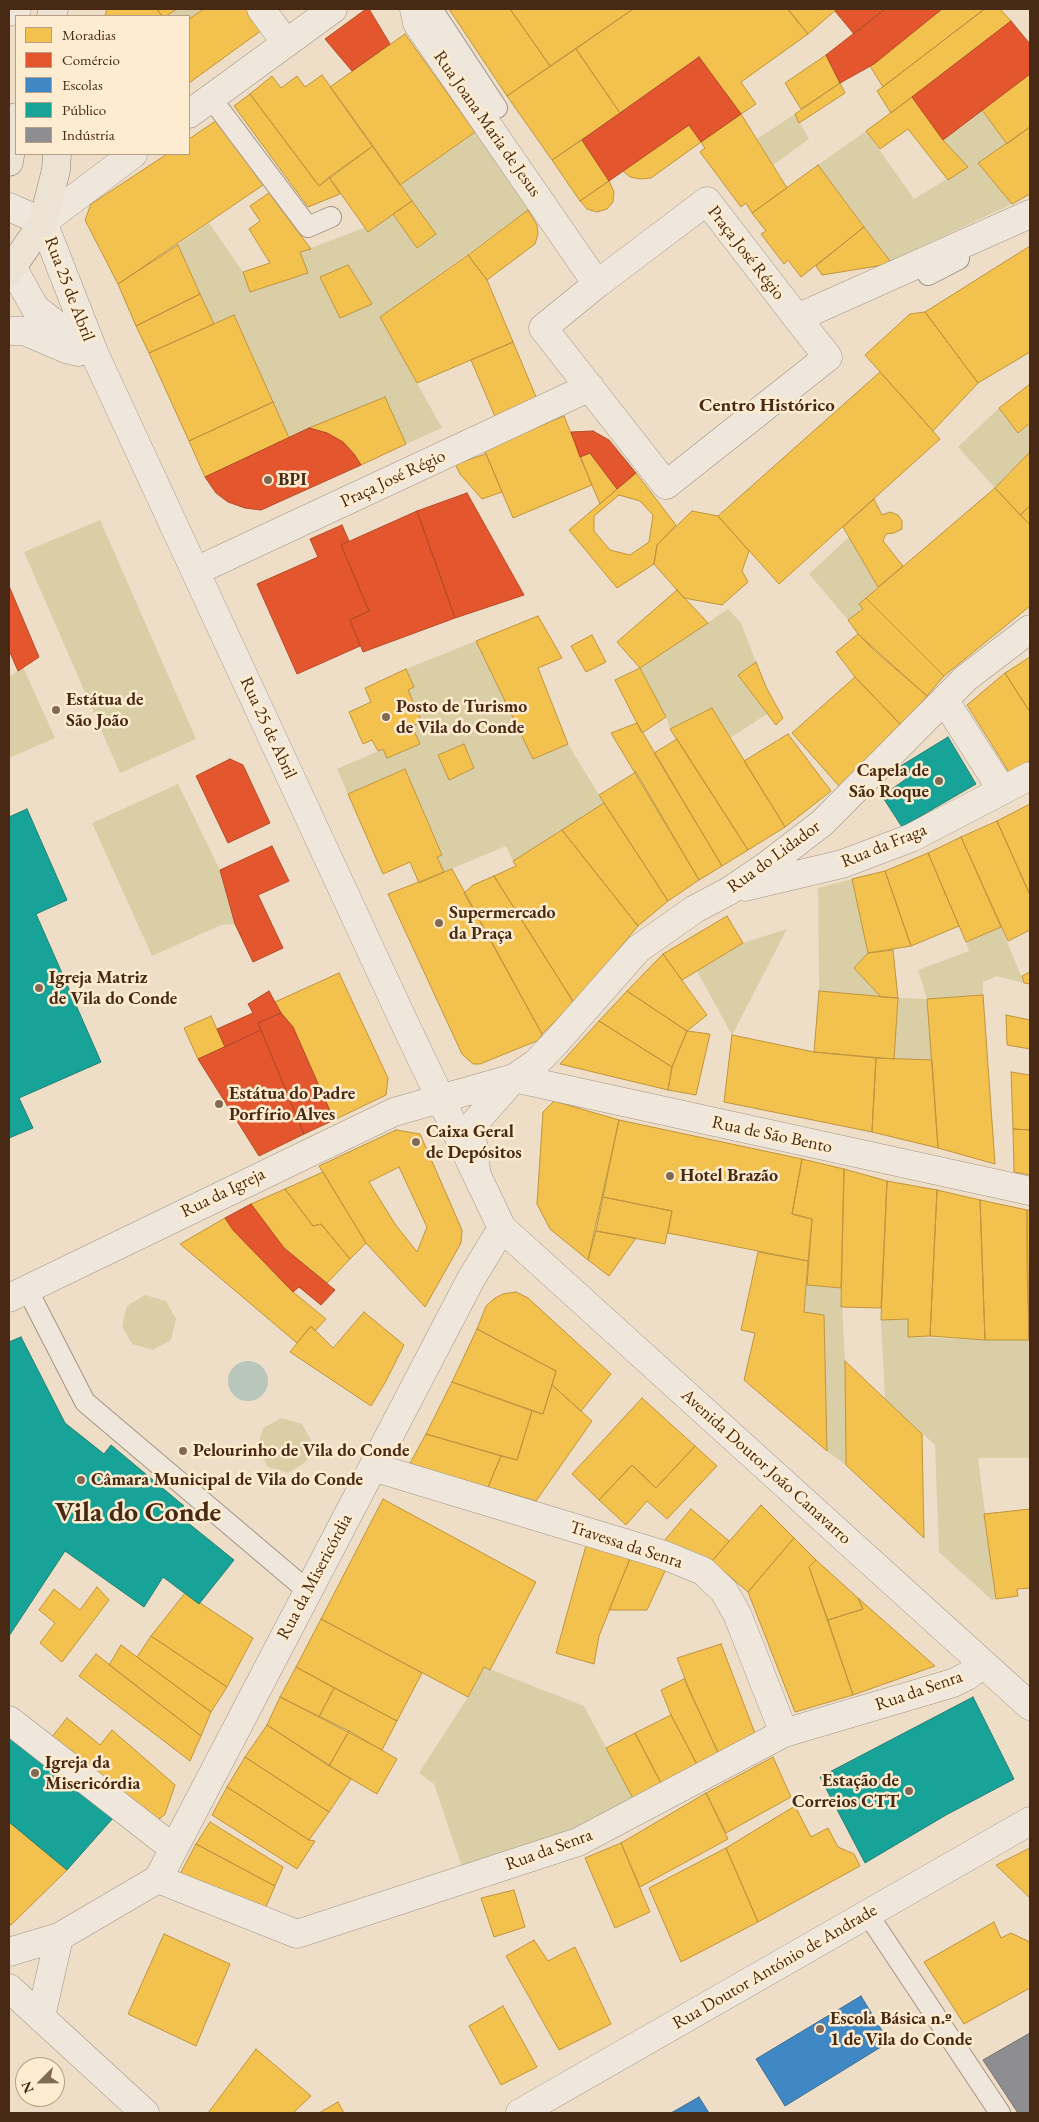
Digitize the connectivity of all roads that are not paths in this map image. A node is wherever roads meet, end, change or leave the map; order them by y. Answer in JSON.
{"nodes":[{"id":1,"x":17,"y":9,"type":"edge"},
{"id":2,"x":261,"y":9,"type":"edge"},
{"id":3,"x":333,"y":9,"type":"edge"},
{"id":4,"x":414,"y":9,"type":"edge"},
{"id":5,"x":429,"y":9,"type":"edge"},
{"id":6,"x":9,"y":12,"type":"edge"},
{"id":7,"x":286,"y":43,"type":"junction"},
{"id":8,"x":211,"y":98,"type":"junction"},
{"id":9,"x":497,"y":108,"type":"dead end"},
{"id":10,"x":190,"y":113,"type":"edge"},
{"id":11,"x":15,"y":123,"type":"edge"},
{"id":12,"x":57,"y":155,"type":"edge"},
{"id":13,"x":132,"y":155,"type":"edge"},
{"id":14,"x":9,"y":162,"type":"edge"},
{"id":15,"x":9,"y":207,"type":"edge"},
{"id":16,"x":1030,"y":214,"type":"edge"},
{"id":17,"x":331,"y":217,"type":"dead end"},
{"id":18,"x":1030,"y":219,"type":"edge"},
{"id":19,"x":43,"y":222,"type":"junction"},
{"id":20,"x":10,"y":267,"type":"edge"},
{"id":21,"x":928,"y":275,"type":"dead end"},
{"id":22,"x":597,"y":284,"type":"junction"},
{"id":23,"x":797,"y":318,"type":"junction"},
{"id":24,"x":9,"y":331,"type":"edge"},
{"id":25,"x":95,"y":355,"type":"junction"},
{"id":26,"x":590,"y":387,"type":"junction"},
{"id":27,"x":196,"y":571,"type":"junction"},
{"id":28,"x":1030,"y":629,"type":"edge"},
{"id":29,"x":945,"y":701,"type":"junction"},
{"id":30,"x":1030,"y":776,"type":"edge"},
{"id":31,"x":1002,"y":790,"type":"junction"},
{"id":32,"x":729,"y":891,"type":"junction"},
{"id":33,"x":514,"y":1078,"type":"junction"},
{"id":34,"x":441,"y":1100,"type":"junction"},
{"id":35,"x":477,"y":1175,"type":"junction"},
{"id":36,"x":1030,"y":1191,"type":"edge"},
{"id":37,"x":502,"y":1228,"type":"junction"},
{"id":38,"x":18,"y":1293,"type":"edge"},
{"id":39,"x":373,"y":1467,"type":"junction"},
{"id":40,"x":308,"y":1591,"type":"junction"},
{"id":41,"x":983,"y":1664,"type":"junction"},
{"id":42,"x":1024,"y":1693,"type":"edge"},
{"id":43,"x":9,"y":1720,"type":"edge"},
{"id":44,"x":784,"y":1733,"type":"junction"},
{"id":45,"x":1030,"y":1821,"type":"edge"},
{"id":46,"x":173,"y":1848,"type":"junction"},
{"id":47,"x":158,"y":1879,"type":"junction"},
{"id":48,"x":867,"y":1913,"type":"junction"},
{"id":49,"x":59,"y":1937,"type":"junction"},
{"id":50,"x":9,"y":1952,"type":"edge"},
{"id":51,"x":9,"y":1988,"type":"edge"},
{"id":52,"x":41,"y":2017,"type":"junction"},
{"id":53,"x":145,"y":2113,"type":"edge"},
{"id":54,"x":520,"y":2113,"type":"edge"},
{"id":55,"x":1000,"y":2113,"type":"edge"}],
"edges":[{"from":1,"to":6,"type":"street"},
{"from":2,"to":7,"type":"street"},
{"from":3,"to":7,"type":"street"},
{"from":4,"to":22,"type":"street","name":"Rua Joana Maria de Jesus"},
{"from":5,"to":9,"type":"lane"},
{"from":7,"to":8,"type":"street"},
{"from":8,"to":10,"type":"street"},
{"from":8,"to":17,"type":"lane"},
{"from":11,"to":14,"type":"main road"},
{"from":12,"to":19,"type":"main road"},
{"from":13,"to":19,"type":"street"},
{"from":15,"to":19,"type":"street"},
{"from":16,"to":23,"type":"street"},
{"from":18,"to":21,"type":"lane"},
{"from":19,"to":20,"type":"main road"},
{"from":19,"to":25,"type":"street","name":"Rua 25 de Abril"},
{"from":20,"to":25,"type":"street","name":"Rua 25 de Abril"},
{"from":22,"to":23,"type":"street","name":"Praça José Régio"},
{"from":22,"to":26,"type":"street","name":"Praça José Régio"},
{"from":23,"to":26,"type":"street","name":"Praça José Régio"},
{"from":24,"to":25,"type":"street","name":"Rua 25 de Abril"},
{"from":25,"to":27,"type":"street","name":"Rua 25 de Abril"},
{"from":26,"to":27,"type":"street","name":"Praça José Régio"},
{"from":27,"to":34,"type":"street","name":"Rua 25 de Abril"},
{"from":28,"to":29,"type":"street","name":"Rua do Lidador"},
{"from":29,"to":31,"type":"street"},
{"from":29,"to":32,"type":"street","name":"Rua do Lidador"},
{"from":30,"to":31,"type":"street","name":"Rua da Fraga"},
{"from":31,"to":32,"type":"street","name":"Rua da Fraga"},
{"from":32,"to":33,"type":"street","name":"Rua do Lidador"},
{"from":33,"to":34,"type":"street","name":"Rua da Igreja"},
{"from":33,"to":35,"type":"street"},
{"from":33,"to":36,"type":"street","name":"Rua de São Bento"},
{"from":34,"to":35,"type":"street","name":"Rua 25 de Abril"},
{"from":34,"to":38,"type":"street","name":"Rua da Igreja"},
{"from":35,"to":37,"type":"street","name":"Rua 25 de Abril"},
{"from":37,"to":39,"type":"street","name":"Rua da Misericórdia"},
{"from":37,"to":41,"type":"street","name":"Avenida Doutor João Canavarro"},
{"from":38,"to":40,"type":"lane"},
{"from":39,"to":40,"type":"street","name":"Rua da Misericórdia"},
{"from":39,"to":44,"type":"street","name":"Travessa da Senra"},
{"from":40,"to":46,"type":"street","name":"Rua da Misericórdia"},
{"from":41,"to":42,"type":"street","name":"Avenida Doutor João Canavarro"},
{"from":41,"to":44,"type":"street","name":"Rua da Senra"},
{"from":43,"to":46,"type":"street"},
{"from":44,"to":47,"type":"street","name":"Rua da Senra"},
{"from":45,"to":48,"type":"street","name":"Rua Doutor António de Andrade"},
{"from":46,"to":47,"type":"street","name":"Rua da Misericórdia"},
{"from":47,"to":49,"type":"street"},
{"from":48,"to":54,"type":"street","name":"Rua Doutor António de Andrade"},
{"from":48,"to":55,"type":"lane"},
{"from":49,"to":50,"type":"street"},
{"from":49,"to":52,"type":"street"},
{"from":51,"to":52,"type":"street"},
{"from":52,"to":53,"type":"street"}]}
